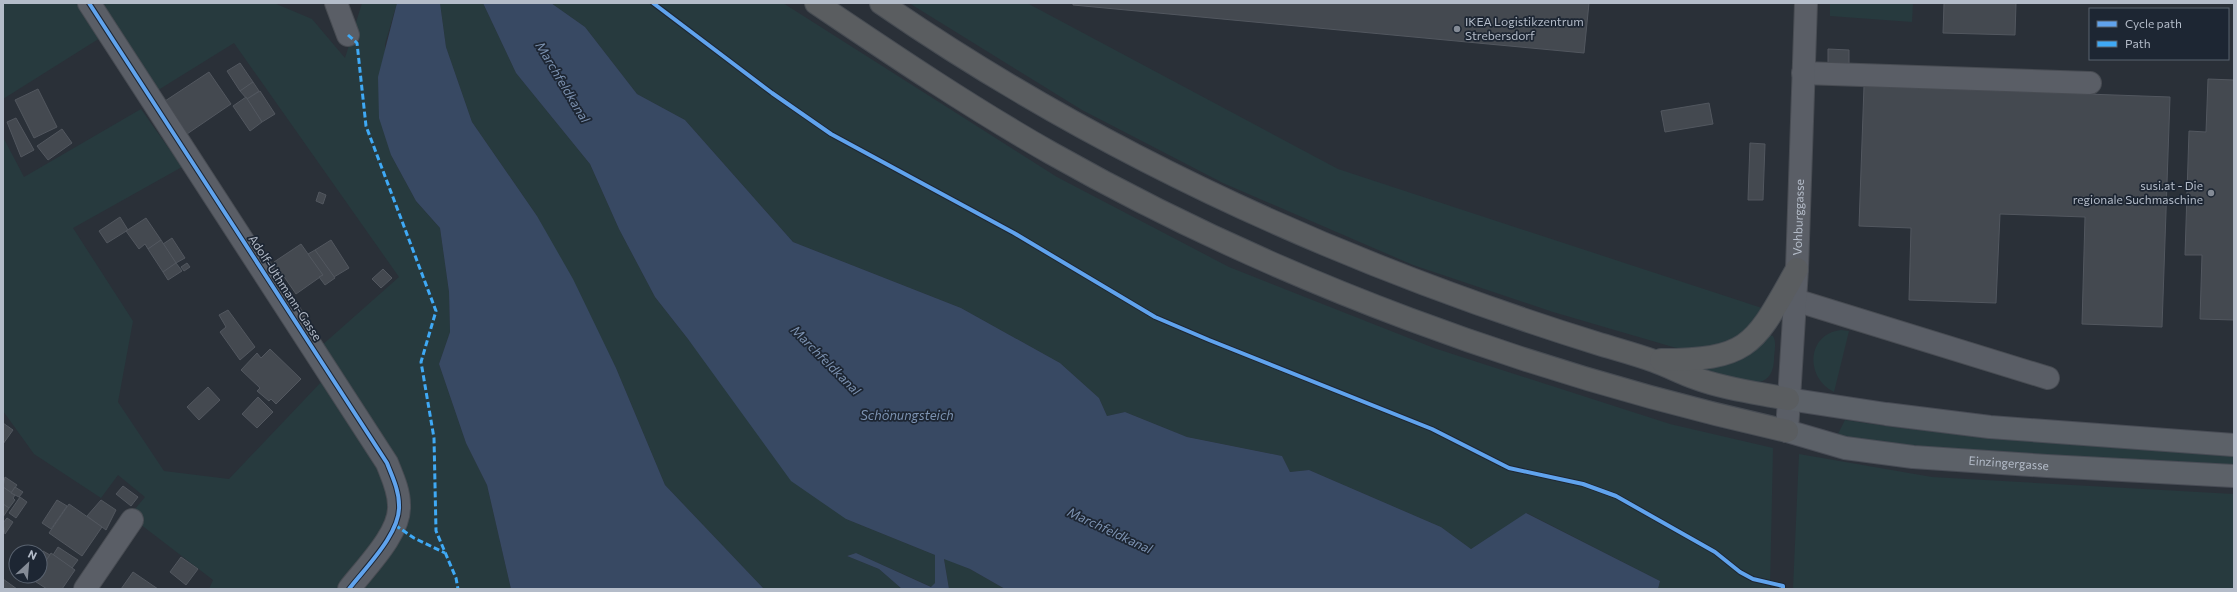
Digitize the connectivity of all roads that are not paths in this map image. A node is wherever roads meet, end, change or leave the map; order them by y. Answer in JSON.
{"nodes":[{"id":1,"x":88,"y":3,"type":"edge"},
{"id":2,"x":336,"y":3,"type":"edge"},
{"id":3,"x":816,"y":3,"type":"edge"},
{"id":4,"x":881,"y":3,"type":"edge"},
{"id":5,"x":1806,"y":3,"type":"edge"},
{"id":6,"x":348,"y":35,"type":"dead end"},
{"id":7,"x":1803,"y":73,"type":"junction"},
{"id":8,"x":2090,"y":83,"type":"dead end"},
{"id":9,"x":1797,"y":269,"type":"junction"},
{"id":10,"x":1795,"y":300,"type":"junction"},
{"id":11,"x":1652,"y":360,"type":"junction"},
{"id":12,"x":2048,"y":378,"type":"dead end"},
{"id":13,"x":1788,"y":399,"type":"junction"},
{"id":14,"x":1787,"y":431,"type":"junction"},
{"id":15,"x":2234,"y":445,"type":"edge"},
{"id":16,"x":2234,"y":476,"type":"edge"},
{"id":17,"x":132,"y":520,"type":"dead end"},
{"id":18,"x":85,"y":589,"type":"edge"},
{"id":19,"x":349,"y":589,"type":"edge"}],
"edges":[{"from":1,"to":19,"type":"street","name":"Adolf-Uthmann-Gasse"},
{"from":2,"to":6,"type":"street"},
{"from":3,"to":14,"type":"highway"},
{"from":4,"to":11,"type":"highway"},
{"from":5,"to":7,"type":"street","name":"Vohburggasse"},
{"from":7,"to":8,"type":"street"},
{"from":7,"to":9,"type":"street","name":"Vohburggasse"},
{"from":9,"to":10,"type":"street","name":"Vohburggasse"},
{"from":9,"to":11,"type":"highway"},
{"from":10,"to":12,"type":"street"},
{"from":10,"to":13,"type":"street","name":"Vohburggasse"},
{"from":11,"to":13,"type":"highway"},
{"from":13,"to":14,"type":"street","name":"Vohburggasse"},
{"from":13,"to":15,"type":"main road"},
{"from":14,"to":16,"type":"main road","name":"Einzingergasse"},
{"from":17,"to":18,"type":"street"}]}
